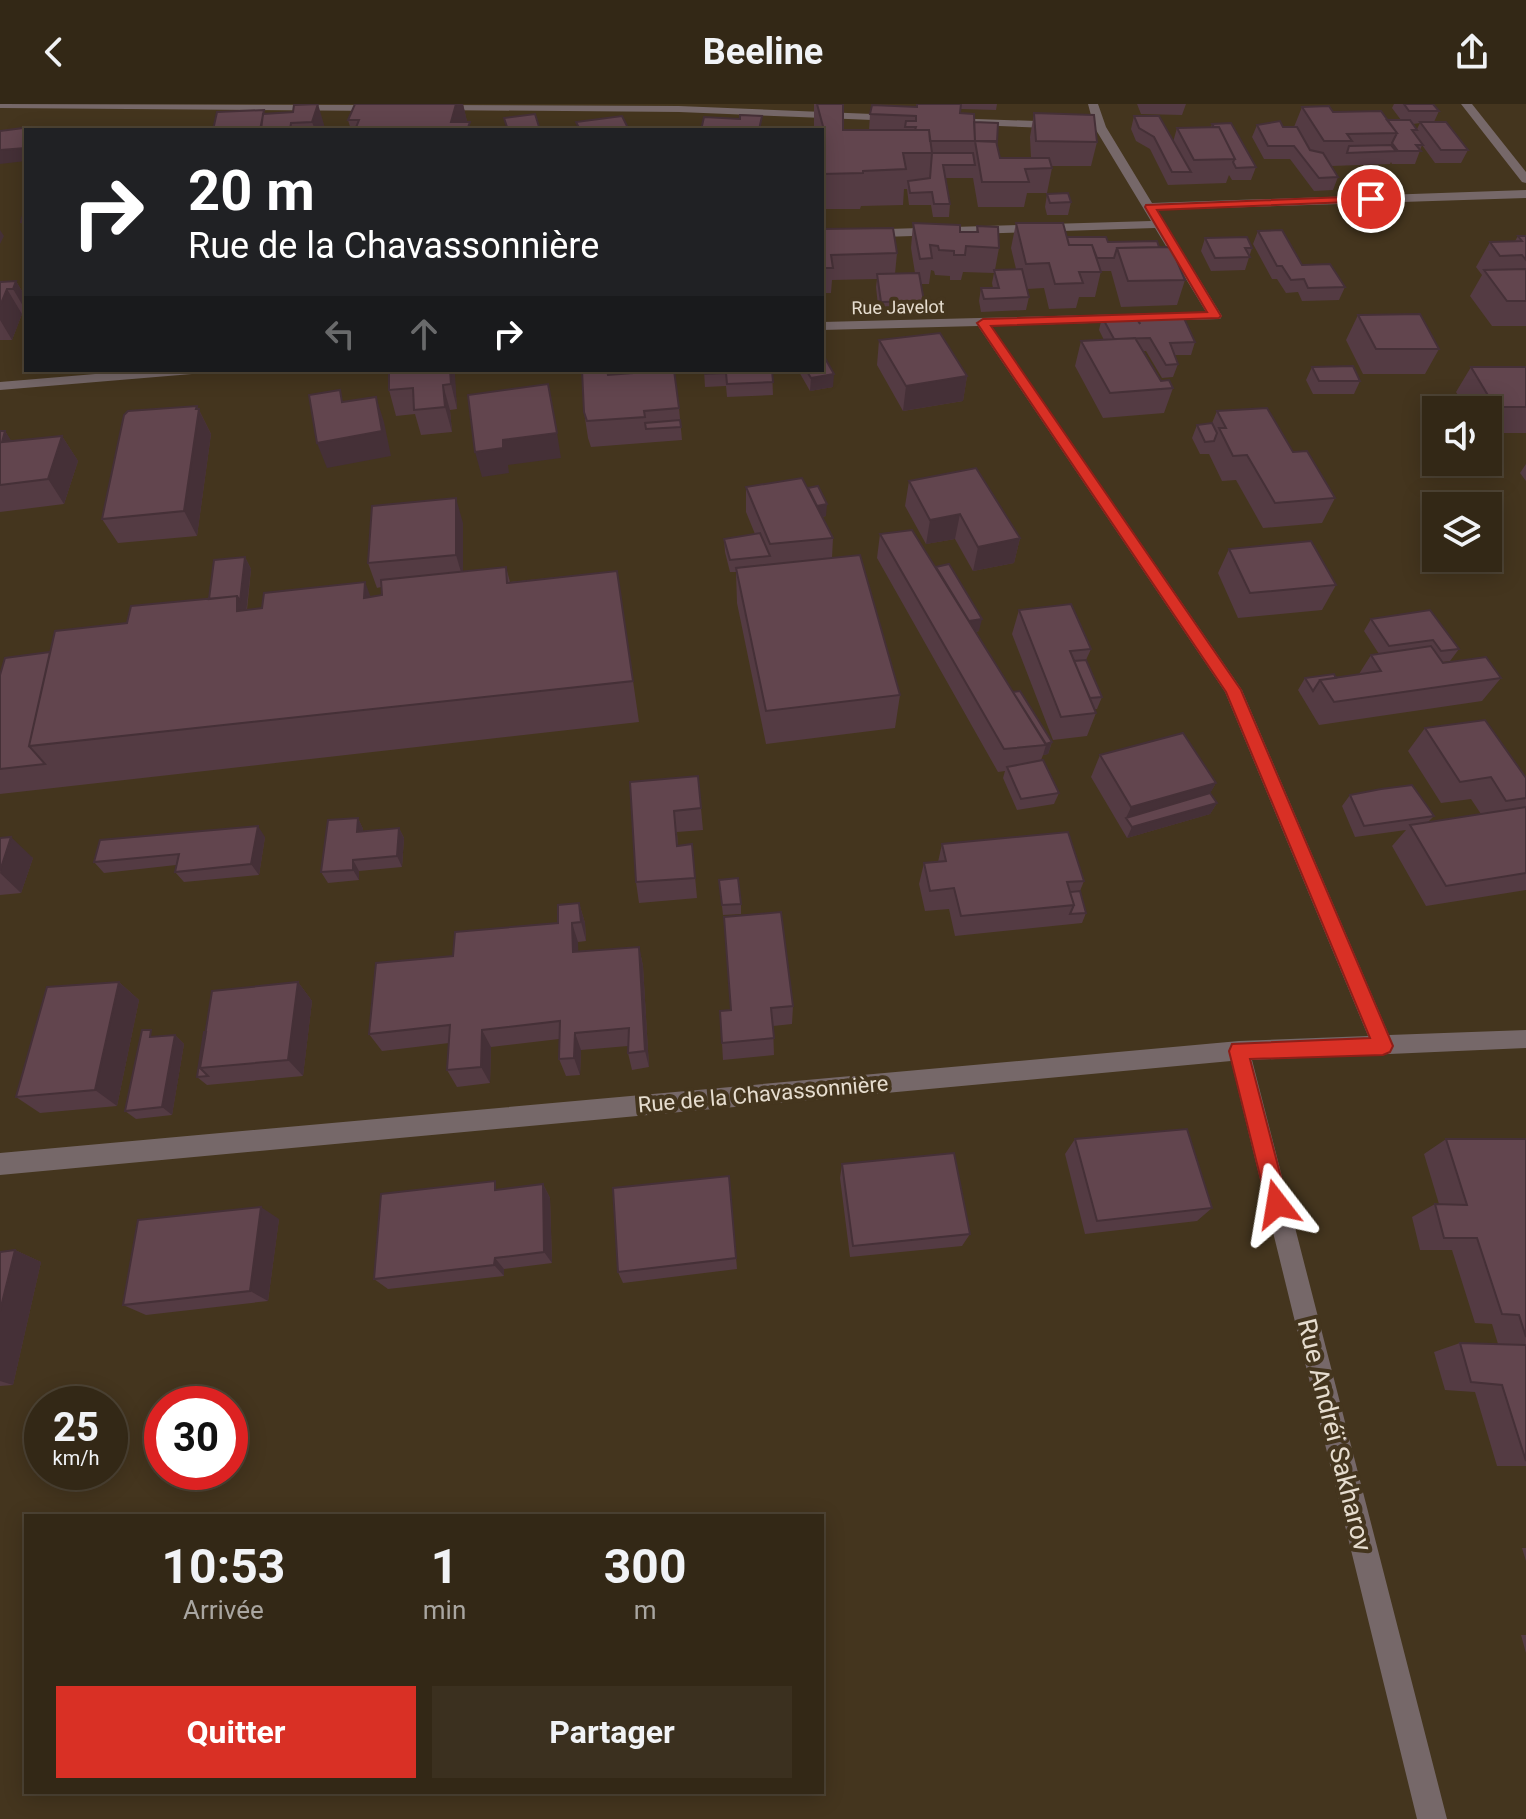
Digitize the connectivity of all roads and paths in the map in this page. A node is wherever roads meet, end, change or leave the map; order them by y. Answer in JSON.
{"nodes":[{"id":1,"x":1093,"y":104,"type":"edge"},
{"id":2,"x":1466,"y":104,"type":"edge"},
{"id":3,"x":0,"y":105,"type":"edge"},
{"id":4,"x":680,"y":107,"type":"edge"},
{"id":5,"x":395,"y":108,"type":"edge"},
{"id":6,"x":426,"y":108,"type":"edge"},
{"id":7,"x":913,"y":119,"type":"edge"},
{"id":8,"x":929,"y":120,"type":"edge"},
{"id":9,"x":1100,"y":127,"type":"junction"},
{"id":10,"x":1526,"y":180,"type":"edge"},
{"id":11,"x":1526,"y":194,"type":"edge"},
{"id":12,"x":1150,"y":207,"type":"junction"},
{"id":13,"x":1161,"y":224,"type":"junction"},
{"id":14,"x":824,"y":235,"type":"edge"},
{"id":15,"x":983,"y":323,"type":"junction"},
{"id":16,"x":824,"y":326,"type":"edge"},
{"id":17,"x":168,"y":372,"type":"edge"},
{"id":18,"x":0,"y":386,"type":"edge"},
{"id":19,"x":1526,"y":1039,"type":"edge"},
{"id":20,"x":1383,"y":1046,"type":"junction"},
{"id":21,"x":1239,"y":1051,"type":"junction"},
{"id":22,"x":0,"y":1164,"type":"edge"},
{"id":23,"x":1432,"y":1819,"type":"edge"}],
"edges":[{"from":1,"to":9,"type":"street"},
{"from":2,"to":10,"type":"street"},
{"from":3,"to":5,"type":"street"},
{"from":4,"to":6,"type":"street"},
{"from":4,"to":7,"type":"street"},
{"from":8,"to":9,"type":"street"},
{"from":9,"to":12,"type":"street"},
{"from":11,"to":12,"type":"street"},
{"from":12,"to":13,"type":"street"},
{"from":13,"to":14,"type":"street"},
{"from":13,"to":15,"type":"street","name":"Rue Javelot"},
{"from":15,"to":16,"type":"street","name":"Rue Javelot"},
{"from":15,"to":20,"type":"street"},
{"from":17,"to":18,"type":"street"},
{"from":19,"to":20,"type":"street","name":"Rue de la Chavassonnière"},
{"from":20,"to":21,"type":"street","name":"Rue de la Chavassonnière"},
{"from":21,"to":22,"type":"street","name":"Rue de la Chavassonnière"},
{"from":21,"to":23,"type":"street","name":"Rue Andréï Sakharov"}]}
